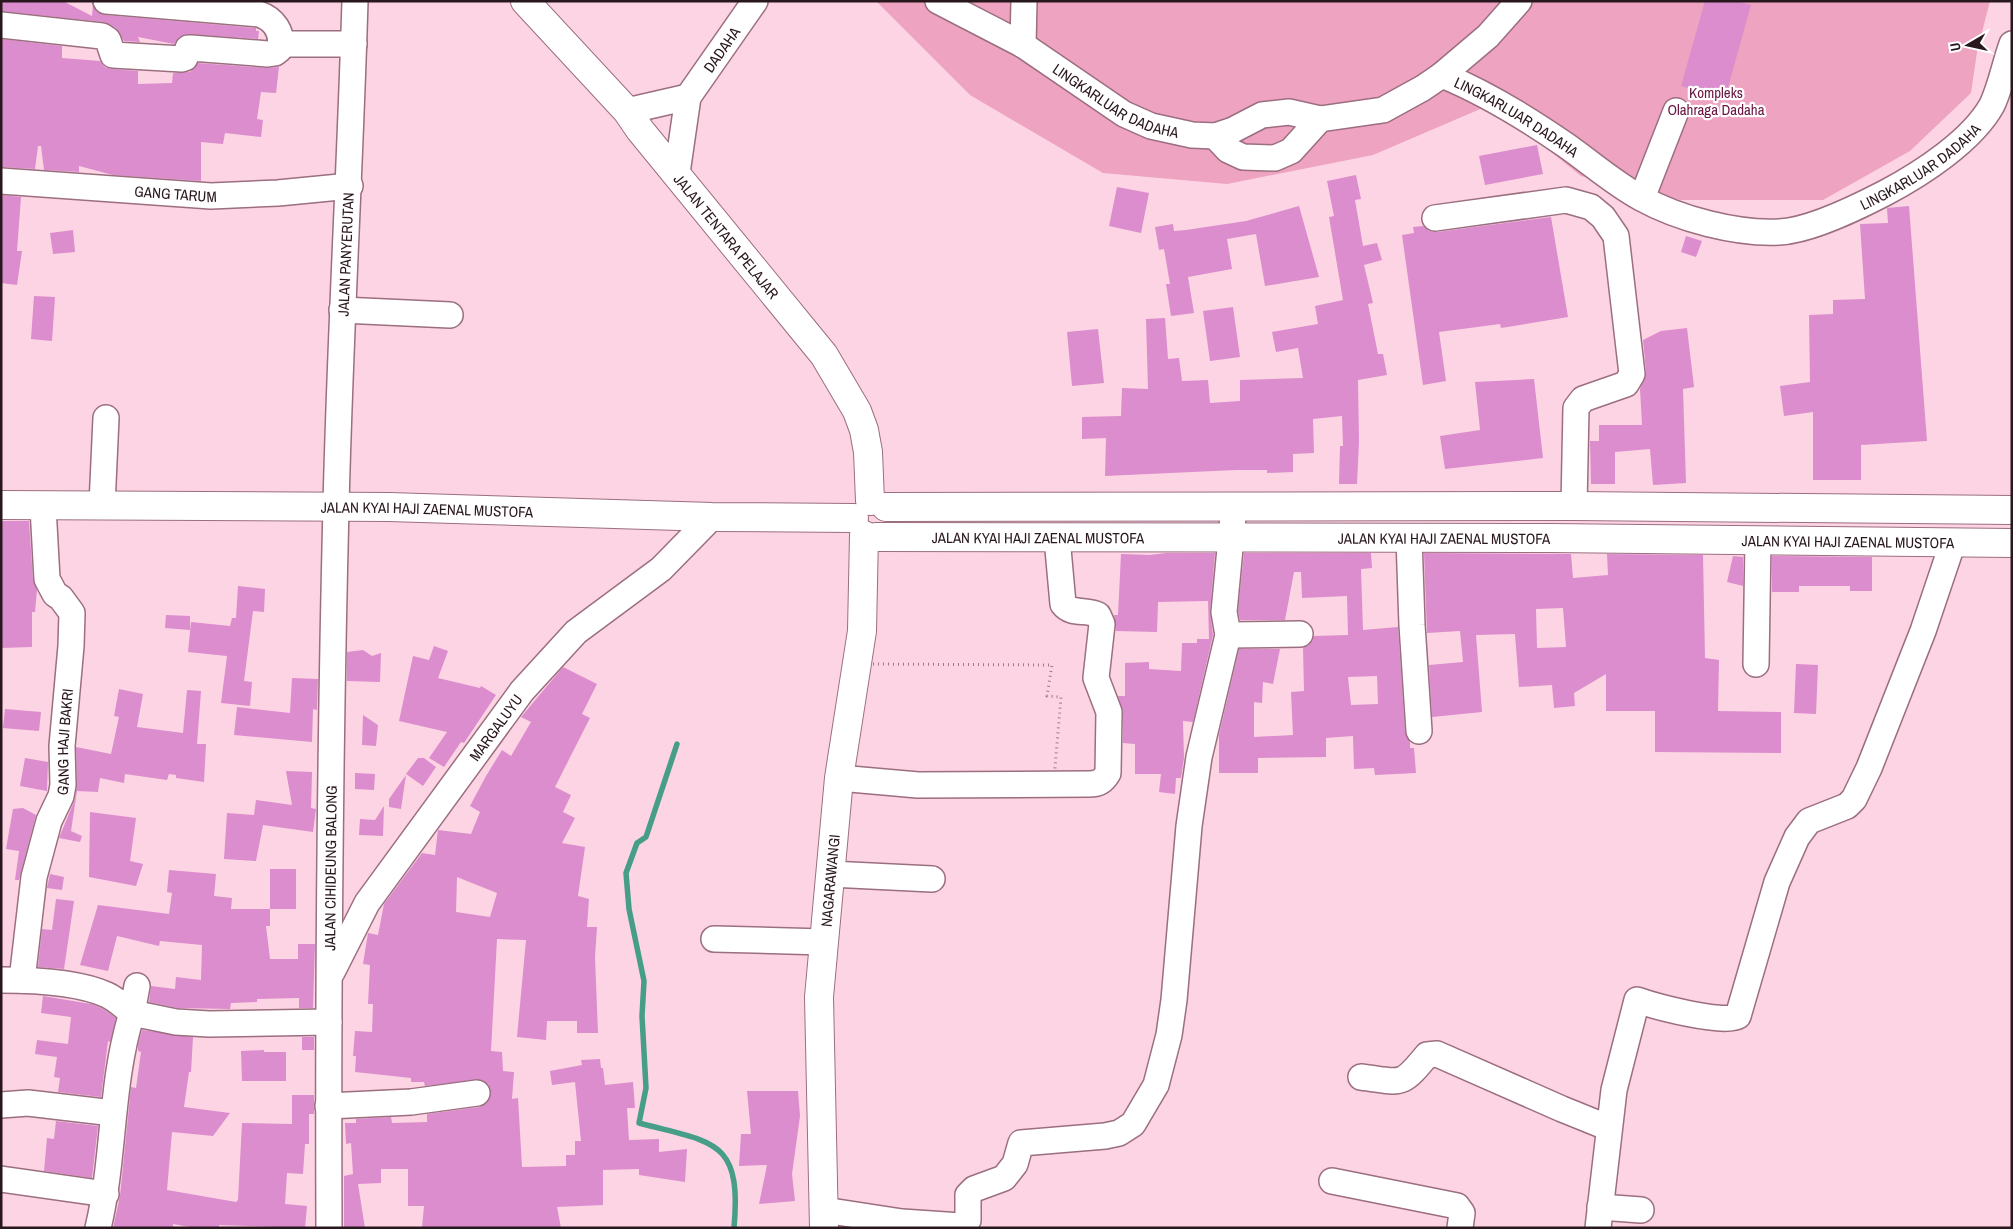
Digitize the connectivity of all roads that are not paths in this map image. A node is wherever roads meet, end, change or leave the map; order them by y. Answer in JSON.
{"nodes":[{"id":1,"x":106,"y":1,"type":"edge"},
{"id":2,"x":355,"y":1,"type":"edge"},
{"id":3,"x":525,"y":1,"type":"edge"},
{"id":4,"x":754,"y":1,"type":"edge"},
{"id":5,"x":938,"y":1,"type":"edge"},
{"id":6,"x":1024,"y":1,"type":"edge"},
{"id":7,"x":1519,"y":1,"type":"edge"},
{"id":8,"x":132,"y":2,"type":"edge"},
{"id":9,"x":1,"y":25,"type":"edge"},
{"id":10,"x":281,"y":44,"type":"junction"},
{"id":11,"x":354,"y":44,"type":"junction"},
{"id":12,"x":2012,"y":44,"type":"edge"},
{"id":13,"x":1023,"y":45,"type":"junction"},
{"id":14,"x":1442,"y":75,"type":"junction"},
{"id":15,"x":688,"y":97,"type":"junction"},
{"id":16,"x":627,"y":111,"type":"junction"},
{"id":17,"x":1676,"y":111,"type":"dead end"},
{"id":18,"x":1320,"y":119,"type":"junction"},
{"id":19,"x":1215,"y":136,"type":"junction"},
{"id":20,"x":677,"y":173,"type":"junction"},
{"id":21,"x":1,"y":181,"type":"edge"},
{"id":22,"x":350,"y":186,"type":"junction"},
{"id":23,"x":1642,"y":198,"type":"junction"},
{"id":24,"x":1435,"y":218,"type":"dead end"},
{"id":25,"x":342,"y":310,"type":"junction"},
{"id":26,"x":450,"y":315,"type":"dead end"},
{"id":27,"x":106,"y":418,"type":"dead end"},
{"id":28,"x":1,"y":505,"type":"edge"},
{"id":29,"x":102,"y":505,"type":"junction"},
{"id":30,"x":43,"y":506,"type":"junction"},
{"id":31,"x":1234,"y":506,"type":"junction"},
{"id":32,"x":1563,"y":506,"type":"junction"},
{"id":33,"x":336,"y":508,"type":"junction"},
{"id":34,"x":1872,"y":509,"type":"junction"},
{"id":35,"x":2012,"y":510,"type":"edge"},
{"id":36,"x":712,"y":517,"type":"junction"},
{"id":37,"x":870,"y":520,"type":"junction"},
{"id":38,"x":1057,"y":538,"type":"junction"},
{"id":39,"x":1409,"y":538,"type":"junction"},
{"id":40,"x":1550,"y":538,"type":"junction"},
{"id":41,"x":1230,"y":539,"type":"junction"},
{"id":42,"x":1758,"y":541,"type":"junction"},
{"id":43,"x":1868,"y":542,"type":"junction"},
{"id":44,"x":1953,"y":542,"type":"junction"},
{"id":45,"x":2012,"y":543,"type":"edge"},
{"id":46,"x":1300,"y":634,"type":"dead end"},
{"id":47,"x":1228,"y":635,"type":"junction"},
{"id":48,"x":1756,"y":664,"type":"dead end"},
{"id":49,"x":1419,"y":731,"type":"dead end"},
{"id":50,"x":840,"y":778,"type":"junction"},
{"id":51,"x":830,"y":874,"type":"junction"},
{"id":52,"x":932,"y":879,"type":"dead end"},
{"id":53,"x":714,"y":939,"type":"dead end"},
{"id":54,"x":824,"y":942,"type":"junction"},
{"id":55,"x":329,"y":979,"type":"junction"},
{"id":56,"x":12,"y":980,"type":"edge"},
{"id":57,"x":137,"y":986,"type":"dead end"},
{"id":58,"x":132,"y":1013,"type":"junction"},
{"id":59,"x":329,"y":1022,"type":"junction"},
{"id":60,"x":1361,"y":1077,"type":"dead end"},
{"id":61,"x":477,"y":1093,"type":"dead end"},
{"id":62,"x":1,"y":1105,"type":"edge"},
{"id":63,"x":328,"y":1106,"type":"junction"},
{"id":64,"x":113,"y":1113,"type":"junction"},
{"id":65,"x":1609,"y":1128,"type":"junction"},
{"id":66,"x":1,"y":1179,"type":"edge"},
{"id":67,"x":1332,"y":1181,"type":"dead end"},
{"id":68,"x":106,"y":1194,"type":"junction"},
{"id":69,"x":1642,"y":1210,"type":"dead end"},
{"id":70,"x":1599,"y":1217,"type":"edge"},
{"id":71,"x":824,"y":1219,"type":"edge"},
{"id":72,"x":98,"y":1228,"type":"edge"},
{"id":73,"x":329,"y":1228,"type":"edge"},
{"id":74,"x":1460,"y":1228,"type":"edge"}],
"edges":[{"from":1,"to":8,"type":"street"},
{"from":2,"to":11,"type":"street","name":"JALAN PANYERUTAN"},
{"from":3,"to":16,"type":"main road","name":"JALAN TENTARA PELAJAR"},
{"from":4,"to":15,"type":"street","name":"DADAHA"},
{"from":5,"to":13,"type":"street","name":"LINGKARLUAR DADAHA"},
{"from":6,"to":13,"type":"street"},
{"from":7,"to":14,"type":"street"},
{"from":8,"to":10,"type":"street"},
{"from":9,"to":10,"type":"street"},
{"from":10,"to":11,"type":"street"},
{"from":11,"to":22,"type":"street","name":"JALAN PANYERUTAN"},
{"from":12,"to":23,"type":"street","name":"LINGKARLUAR DADAHA"},
{"from":13,"to":19,"type":"street","name":"LINGKARLUAR DADAHA"},
{"from":14,"to":18,"type":"street","name":"LINGKARLUAR DADAHA"},
{"from":14,"to":23,"type":"street","name":"LINGKARLUAR DADAHA"},
{"from":15,"to":16,"type":"street"},
{"from":15,"to":20,"type":"street","name":"DADAHA"},
{"from":16,"to":20,"type":"main road","name":"JALAN TENTARA PELAJAR"},
{"from":17,"to":23,"type":"street"},
{"from":18,"to":19,"type":"street","name":"LINGKARLUAR DADAHA"},
{"from":18,"to":19,"type":"street"},
{"from":20,"to":37,"type":"main road","name":"JALAN TENTARA PELAJAR"},
{"from":21,"to":22,"type":"street","name":"GANG TARUM"},
{"from":22,"to":25,"type":"street","name":"JALAN PANYERUTAN"},
{"from":24,"to":32,"type":"street"},
{"from":25,"to":26,"type":"street"},
{"from":25,"to":33,"type":"street","name":"JALAN PANYERUTAN"},
{"from":27,"to":29,"type":"street"},
{"from":28,"to":30,"type":"main road","name":"JALAN KYAI HAJI ZAENAL MUSTOFA"},
{"from":29,"to":30,"type":"main road","name":"JALAN KYAI HAJI ZAENAL MUSTOFA"},
{"from":29,"to":33,"type":"main road","name":"JALAN KYAI HAJI ZAENAL MUSTOFA"},
{"from":30,"to":56,"type":"street","name":"GANG HAJI BAKRI"},
{"from":31,"to":32,"type":"main road","name":"JALAN KYAI HAJI ZAENAL MUSTOFA"},
{"from":31,"to":37,"type":"main road","name":"JALAN KYAI HAJI ZAENAL MUSTOFA"},
{"from":31,"to":41,"type":"street"},
{"from":32,"to":34,"type":"main road","name":"JALAN KYAI HAJI ZAENAL MUSTOFA"},
{"from":32,"to":40,"type":"main road"},
{"from":33,"to":36,"type":"main road","name":"JALAN KYAI HAJI ZAENAL MUSTOFA"},
{"from":33,"to":55,"type":"street","name":"JALAN CIHIDEUNG BALONG"},
{"from":34,"to":35,"type":"main road","name":"JALAN KYAI HAJI ZAENAL MUSTOFA"},
{"from":34,"to":43,"type":"main road"},
{"from":36,"to":37,"type":"main road","name":"JALAN KYAI HAJI ZAENAL MUSTOFA"},
{"from":36,"to":55,"type":"street","name":"MARGALUYU"},
{"from":37,"to":38,"type":"main road","name":"JALAN KYAI HAJI ZAENAL MUSTOFA"},
{"from":37,"to":50,"type":"main road","name":"NAGARAWANGI"},
{"from":38,"to":41,"type":"main road","name":"JALAN KYAI HAJI ZAENAL MUSTOFA"},
{"from":38,"to":50,"type":"street"},
{"from":39,"to":40,"type":"main road","name":"JALAN KYAI HAJI ZAENAL MUSTOFA"},
{"from":39,"to":41,"type":"main road","name":"JALAN KYAI HAJI ZAENAL MUSTOFA"},
{"from":39,"to":49,"type":"street"},
{"from":40,"to":42,"type":"main road","name":"JALAN KYAI HAJI ZAENAL MUSTOFA"},
{"from":41,"to":47,"type":"street"},
{"from":42,"to":43,"type":"main road","name":"JALAN KYAI HAJI ZAENAL MUSTOFA"},
{"from":42,"to":48,"type":"street"},
{"from":43,"to":44,"type":"main road","name":"JALAN KYAI HAJI ZAENAL MUSTOFA"},
{"from":44,"to":45,"type":"main road","name":"JALAN KYAI HAJI ZAENAL MUSTOFA"},
{"from":44,"to":65,"type":"street"},
{"from":46,"to":47,"type":"street"},
{"from":47,"to":71,"type":"street"},
{"from":50,"to":51,"type":"main road","name":"NAGARAWANGI"},
{"from":51,"to":52,"type":"street"},
{"from":51,"to":54,"type":"main road","name":"NAGARAWANGI"},
{"from":53,"to":54,"type":"street"},
{"from":54,"to":71,"type":"main road","name":"NAGARAWANGI"},
{"from":55,"to":59,"type":"street","name":"JALAN CIHIDEUNG BALONG"},
{"from":56,"to":58,"type":"street"},
{"from":57,"to":58,"type":"street"},
{"from":58,"to":59,"type":"street"},
{"from":58,"to":64,"type":"street"},
{"from":59,"to":63,"type":"street","name":"JALAN CIHIDEUNG BALONG"},
{"from":60,"to":65,"type":"street"},
{"from":61,"to":63,"type":"street"},
{"from":62,"to":64,"type":"street"},
{"from":63,"to":73,"type":"street","name":"JALAN CIHIDEUNG BALONG"},
{"from":64,"to":68,"type":"street"},
{"from":65,"to":70,"type":"street"},
{"from":66,"to":68,"type":"street"},
{"from":67,"to":74,"type":"street"},
{"from":68,"to":72,"type":"street"},
{"from":69,"to":70,"type":"street"}]}
